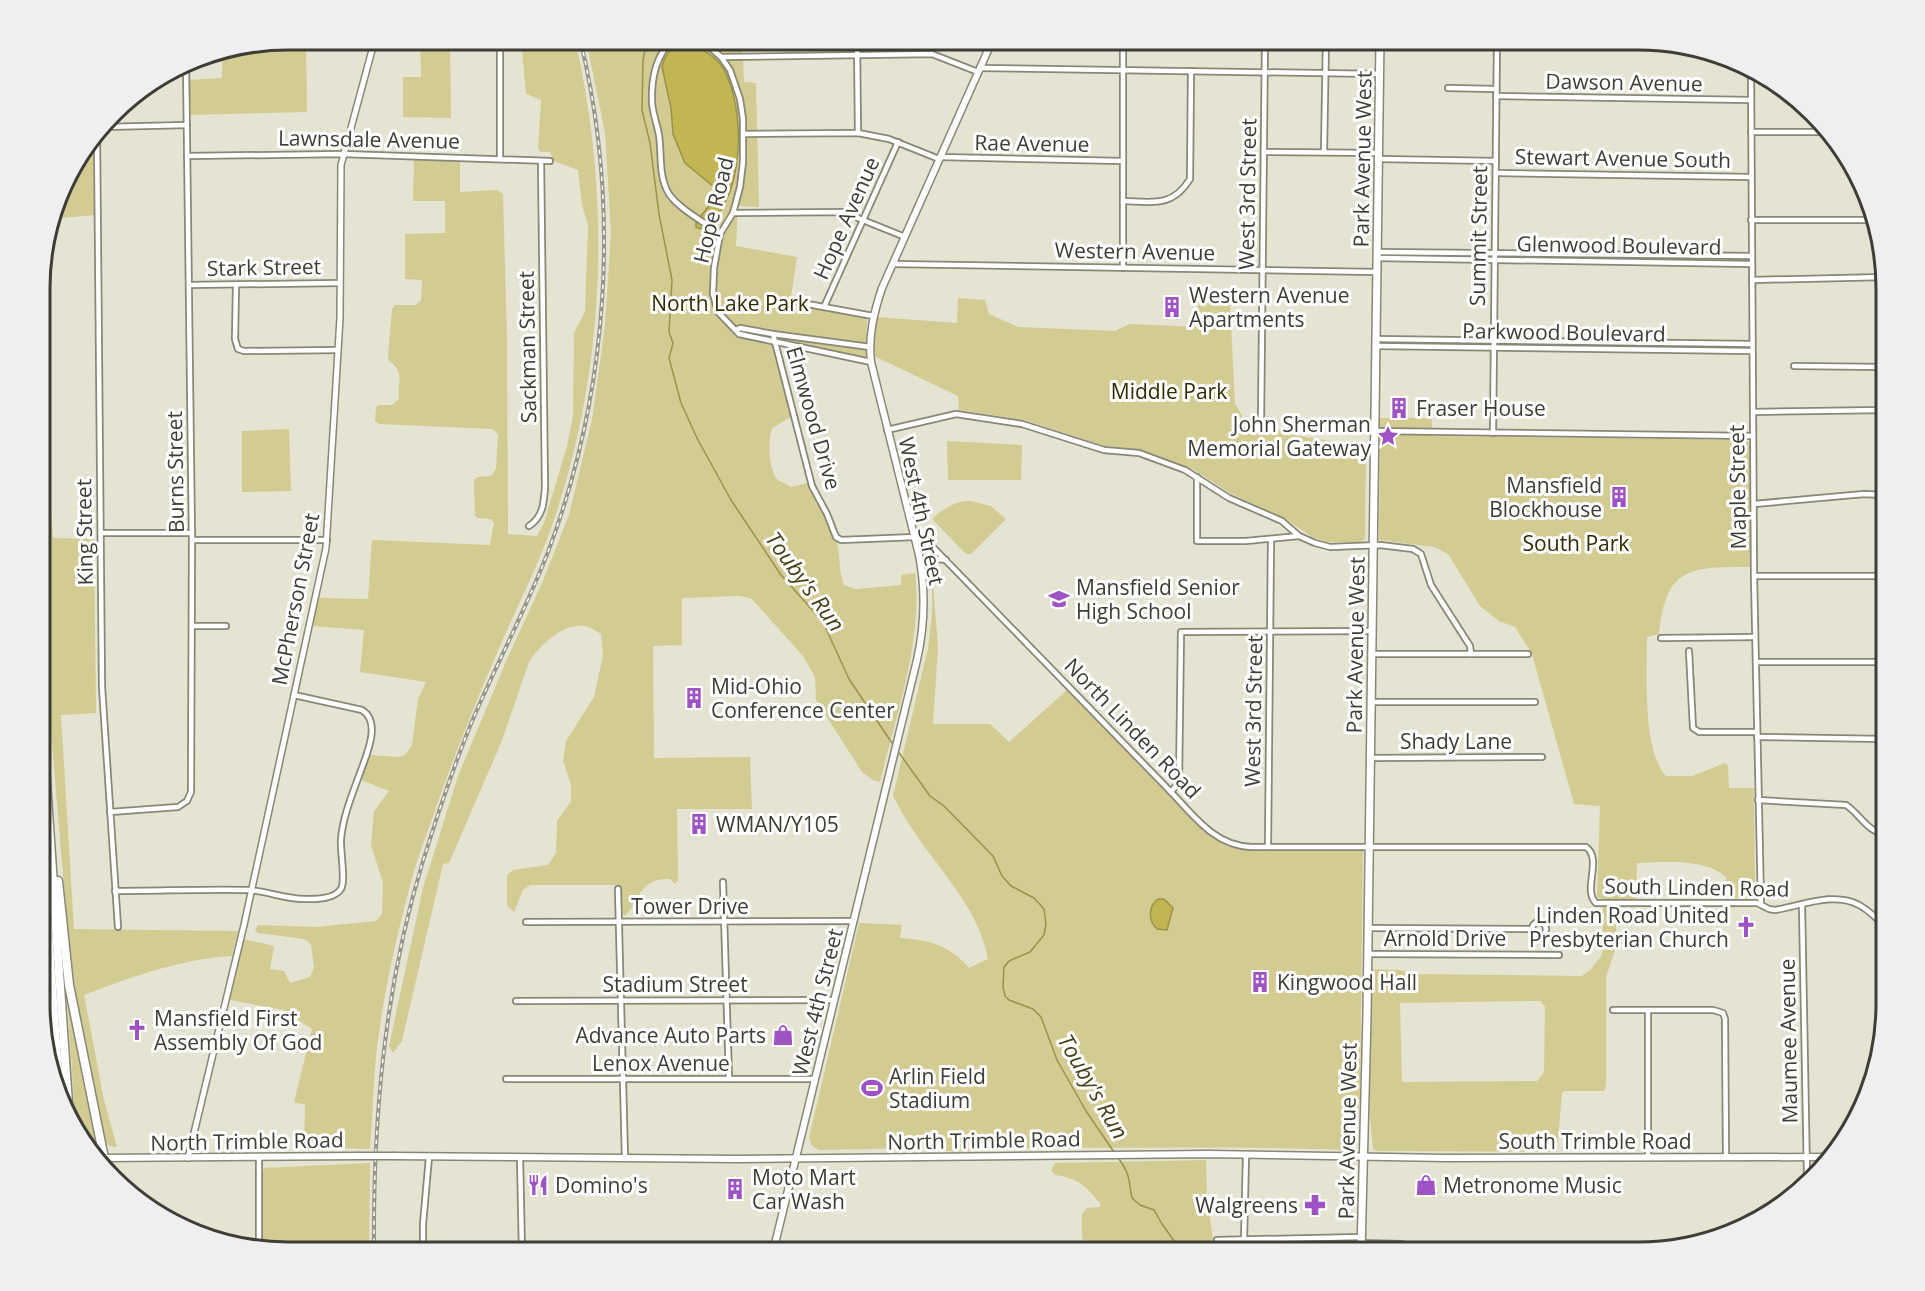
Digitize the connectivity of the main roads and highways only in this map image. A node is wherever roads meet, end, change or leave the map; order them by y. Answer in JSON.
{"nodes":[{"id":1,"x":988,"y":50,"type":"edge"},
{"id":2,"x":1380,"y":50,"type":"edge"},
{"id":3,"x":50,"y":800,"type":"edge"},
{"id":4,"x":50,"y":841,"type":"edge"},
{"id":5,"x":50,"y":958,"type":"edge"},
{"id":6,"x":57,"y":1062,"type":"edge"},
{"id":7,"x":67,"y":1092,"type":"edge"},
{"id":8,"x":102,"y":1152,"type":"edge"},
{"id":9,"x":1363,"y":1157,"type":"junction"},
{"id":10,"x":1818,"y":1157,"type":"edge"},
{"id":11,"x":796,"y":1158,"type":"junction"},
{"id":12,"x":109,"y":1160,"type":"edge"},
{"id":13,"x":776,"y":1242,"type":"edge"},
{"id":14,"x":1361,"y":1242,"type":"edge"}],
"edges":[{"from":1,"to":11,"type":"main road","name":"West 4th Street"},
{"from":2,"to":9,"type":"main road","name":"Park Avenue West"},
{"from":3,"to":8,"type":"highway"},
{"from":4,"to":7,"type":"highway"},
{"from":5,"to":6,"type":"highway"},
{"from":9,"to":10,"type":"main road","name":"South Trimble Road"},
{"from":9,"to":11,"type":"main road","name":"North Trimble Road"},
{"from":9,"to":14,"type":"main road","name":"Park Avenue West"},
{"from":11,"to":12,"type":"main road","name":"North Trimble Road","bridge":true},
{"from":11,"to":13,"type":"main road","name":"West 4th Street"}]}
